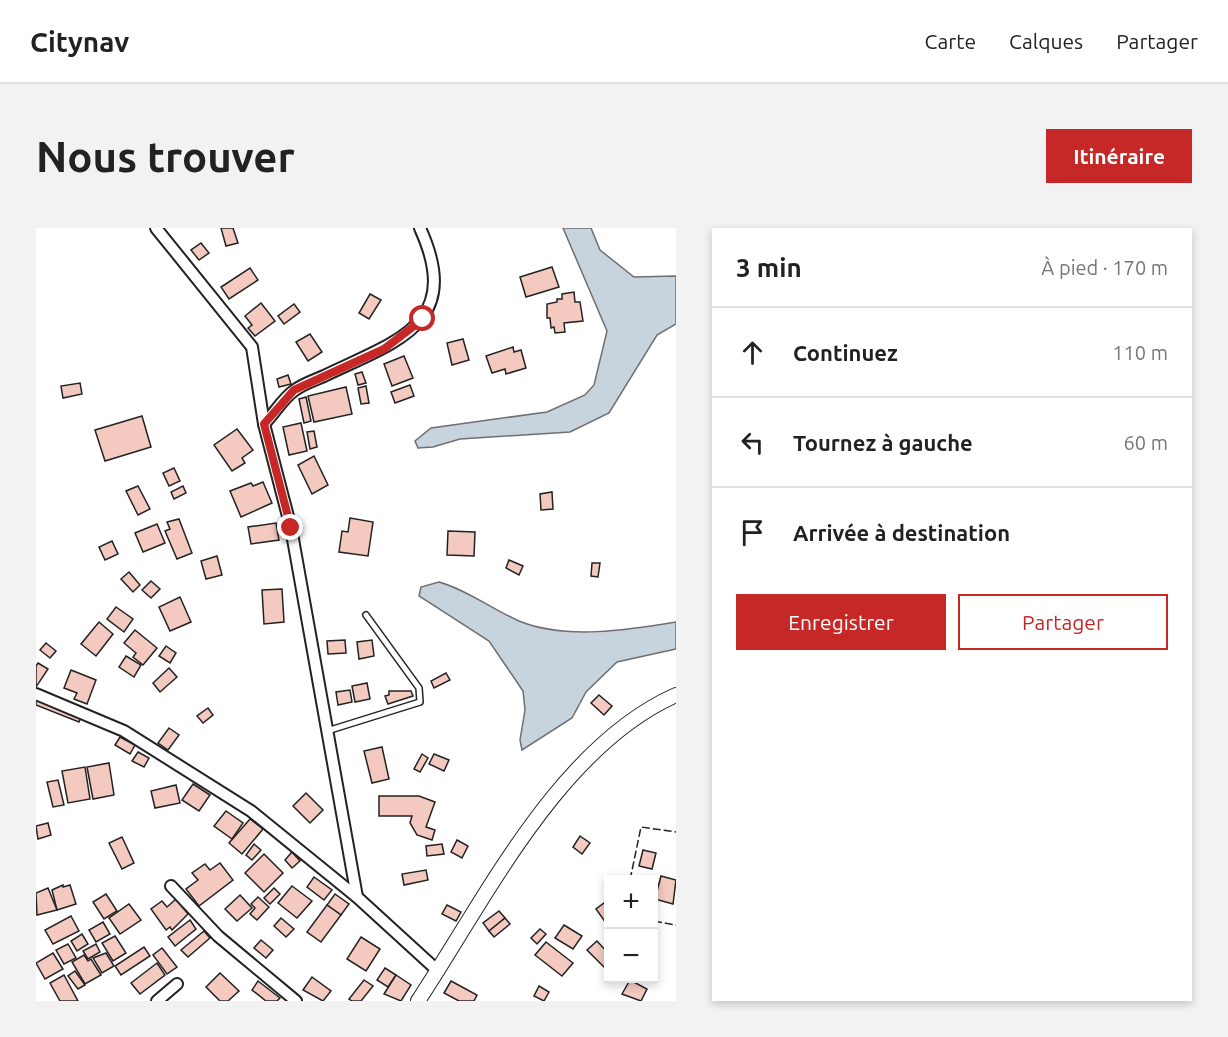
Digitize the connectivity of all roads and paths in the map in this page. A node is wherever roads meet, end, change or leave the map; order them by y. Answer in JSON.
{"nodes":[{"id":1,"x":156,"y":228,"type":"edge"},
{"id":2,"x":420,"y":228,"type":"edge"},
{"id":3,"x":264,"y":424,"type":"junction"},
{"id":4,"x":366,"y":615,"type":"dead end"},
{"id":5,"x":36,"y":694,"type":"edge"},
{"id":6,"x":676,"y":695,"type":"edge"},
{"id":7,"x":327,"y":730,"type":"junction"},
{"id":8,"x":171,"y":886,"type":"dead end"},
{"id":9,"x":357,"y":897,"type":"junction"},
{"id":10,"x":438,"y":971,"type":"junction"},
{"id":11,"x":177,"y":984,"type":"dead end"},
{"id":12,"x":157,"y":1001,"type":"edge"},
{"id":13,"x":296,"y":1001,"type":"edge"},
{"id":14,"x":418,"y":1001,"type":"edge"}],
"edges":[{"from":1,"to":3,"type":"street"},
{"from":2,"to":3,"type":"street"},
{"from":3,"to":7,"type":"street"},
{"from":4,"to":7,"type":"lane"},
{"from":5,"to":9,"type":"street"},
{"from":6,"to":10,"type":"street"},
{"from":7,"to":9,"type":"street"},
{"from":8,"to":13,"type":"street"},
{"from":9,"to":10,"type":"street"},
{"from":10,"to":14,"type":"street"},
{"from":11,"to":12,"type":"street"}]}
